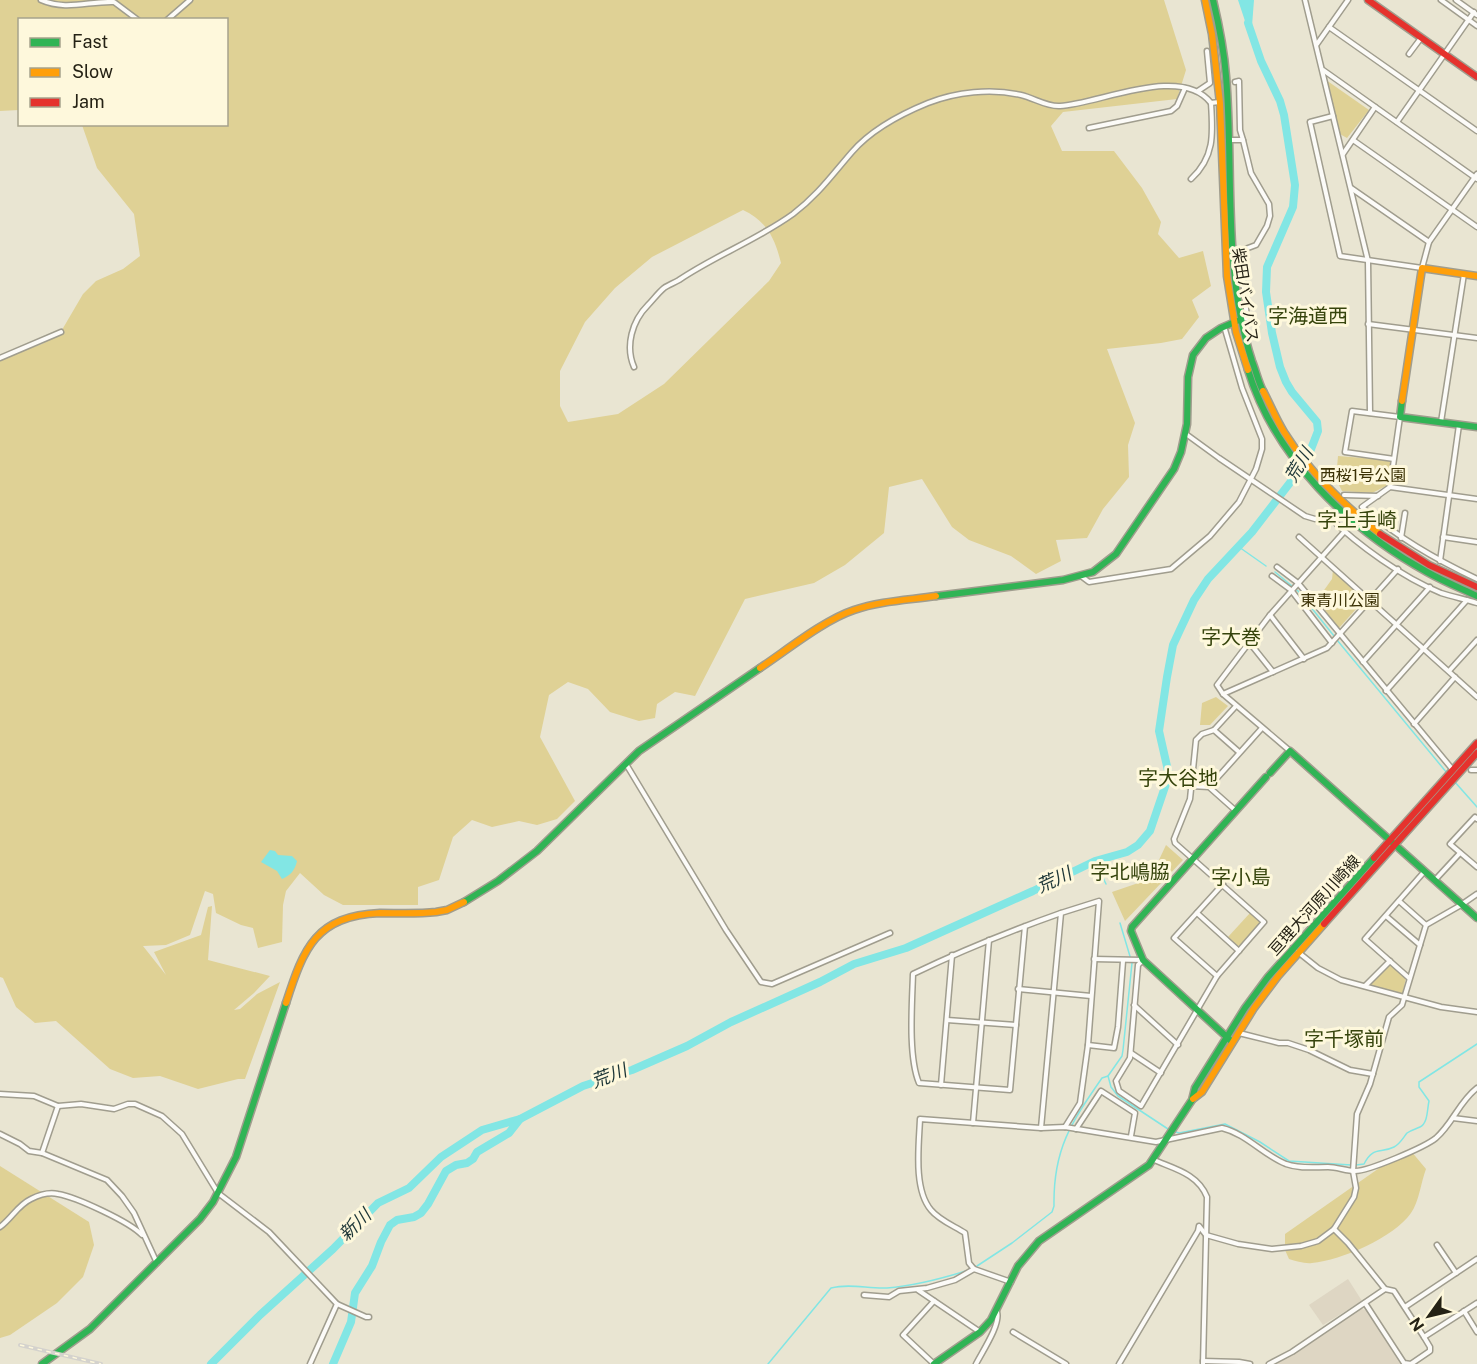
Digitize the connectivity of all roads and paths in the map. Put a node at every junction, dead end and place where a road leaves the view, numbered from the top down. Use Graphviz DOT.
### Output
graph roads {
  1 [pos="41,0"];
  2 [pos="190,0"];
  3 [pos="1205,0"];
  4 [pos="1213,0"];
  5 [pos="1305,0"];
  6 [pos="1348,0"];
  7 [pos="1368,0"];
  8 [pos="1441,0"];
  9 [pos="1456,0"];
  10 [pos="1475,14"];
  11 [pos="135,18"];
  12 [pos="169,18"];
  13 [pos="1468,20"];
  14 [pos="1477,26"];
  15 [pos="1329,27"];
  16 [pos="1421,37"];
  17 [pos="1316,45"];
  18 [pos="1207,51"];
  19 [pos="1444,53"];
  20 [pos="1409,54"];
  21 [pos="1322,69"];
  22 [pos="1477,76"];
  23 [pos="1235,81"];
  24 [pos="1185,88"];
  25 [pos="1419,90"];
  26 [pos="1198,91"];
  27 [pos="1221,102"];
  28 [pos="1211,103"];
  29 [pos="1375,107"];
  30 [pos="1333,116"];
  31 [pos="1397,122"];
  32 [pos="1089,128"];
  33 [pos="1477,131"];
  34 [pos="1230,140"];
  35 [pos="1243,140"];
  36 [pos="1353,140"];
  37 [pos="1342,155"];
  38 [pos="1476,176"];
  39 [pos="1191,179"];
  40 [pos="1351,187"];
  41 [pos="1452,209"];
  42 [pos="1477,227"];
  43 [pos="1429,242"];
  44 [pos="1368,261"];
  45 [pos="1422,268"];
  46 [pos="1464,274"];
  47 [pos="1477,276"];
  48 [pos="1241,319"];
  49 [pos="1233,322"];
  50 [pos="1368,324"];
  51 [pos="1224,326"];
  52 [pos="1413,329"];
  53 [pos="61,332"];
  54 [pos="1455,335"];
  55 [pos="1477,338"];
  56 [pos="0,358"];
  57 [pos="634,367"];
  58 [pos="1370,413"];
  59 [pos="1400,417"];
  60 [pos="1441,422"];
  61 [pos="1459,425"];
  62 [pos="1477,427"];
  63 [pos="1186,434"];
  64 [pos="1394,459"];
  65 [pos="1250,479"];
  66 [pos="1321,487"];
  67 [pos="1390,487"];
  68 [pos="1344,495"];
  69 [pos="1449,495"];
  70 [pos="1378,496"];
  71 [pos="1477,499"];
  72 [pos="1405,513"];
  73 [pos="1344,532"];
  74 [pos="1299,537"];
  75 [pos="1443,537"];
  76 [pos="1401,538"];
  77 [pos="1477,542"];
  78 [pos="1321,557"];
  79 [pos="1440,561"];
  80 [pos="1277,567"];
  81 [pos="1398,569"];
  82 [pos="1082,576"];
  83 [pos="1272,576"];
  84 [pos="1477,579"];
  85 [pos="1298,583"];
  86 [pos="1430,587"];
  87 [pos="1477,587"];
  88 [pos="1292,590"];
  89 [pos="1477,596"];
  90 [pos="1370,600"];
  91 [pos="1467,600"];
  92 [pos="1477,603"];
  93 [pos="1270,615"];
  94 [pos="1397,625"];
  95 [pos="1339,635"];
  96 [pos="1477,640"];
  97 [pos="1249,642"];
  98 [pos="1333,642"];
  99 [pos="1424,649"];
  100 [pos="1304,659"];
  101 [pos="1363,663"];
  102 [pos="1449,671"];
  103 [pos="1273,672"];
  104 [pos="1455,677"];
  105 [pos="1386,691"];
  106 [pos="1223,694"];
  107 [pos="1476,694"];
  108 [pos="1236,706"];
  109 [pos="1414,723"];
  110 [pos="1262,728"];
  111 [pos="1214,730"];
  112 [pos="1477,743"];
  113 [pos="1290,751"];
  114 [pos="1239,752"];
  115 [pos="1477,753"];
  116 [pos="625,763"];
  117 [pos="1477,770"];
  118 [pos="1471,771"];
  119 [pos="1451,776"];
  120 [pos="1191,786"];
  121 [pos="1209,788"];
  122 [pos="1236,811"];
  123 [pos="1477,819"];
  124 [pos="1392,843"];
  125 [pos="1460,853"];
  126 [pos="1193,858"];
  127 [pos="1477,867"];
  128 [pos="1424,872"];
  129 [pos="1434,881"];
  130 [pos="1222,884"];
  131 [pos="1477,894"];
  132 [pos="1399,901"];
  133 [pos="1461,905"];
  134 [pos="1061,913"];
  135 [pos="1197,913"];
  136 [pos="1386,916"];
  137 [pos="1477,918"];
  138 [pos="1426,925"];
  139 [pos="1025,926"];
  140 [pos="890,933"];
  141 [pos="989,940"];
  142 [pos="1420,945"];
  143 [pos="1296,950"];
  144 [pos="1239,951"];
  145 [pos="952,955"];
  146 [pos="1094,959"];
  147 [pos="1123,961"];
  148 [pos="1139,961"];
  149 [pos="1390,961"];
  150 [pos="1217,976"];
  151 [pos="1409,978"];
  152 [pos="1365,986"];
  153 [pos="1018,989"];
  154 [pos="1053,992"];
  155 [pos="1091,996"];
  156 [pos="1404,998"];
  157 [pos="1134,1005"];
  158 [pos="1198,1011"];
  159 [pos="1477,1012"];
  160 [pos="947,1020"];
  161 [pos="982,1023"];
  162 [pos="1016,1025"];
  163 [pos="1239,1033"];
  164 [pos="1227,1038"];
  165 [pos="1233,1043"];
  166 [pos="1088,1045"];
  167 [pos="1178,1045"];
  168 [pos="1131,1053"];
  169 [pos="1161,1073"];
  170 [pos="1373,1074"];
  171 [pos="941,1085"];
  172 [pos="976,1088"];
  173 [pos="1477,1088"];
  174 [pos="0,1094"];
  175 [pos="1192,1100"];
  176 [pos="58,1106"];
  177 [pos="1453,1118"];
  178 [pos="1477,1121"];
  179 [pos="973,1123"];
  180 [pos="1066,1127"];
  181 [pos="1041,1128"];
  182 [pos="1075,1129"];
  183 [pos="0,1134"];
  184 [pos="1171,1134"];
  185 [pos="1131,1136"];
  186 [pos="42,1153"];
  187 [pos="1154,1160"];
  188 [pos="1353,1169"];
  189 [pos="218,1193"];
  190 [pos="0,1227"];
  191 [pos="1334,1229"];
  192 [pos="1206,1235"];
  193 [pos="144,1237"];
  194 [pos="1437,1245"];
  195 [pos="1477,1259"];
  196 [pos="157,1263"];
  197 [pos="974,1269"];
  198 [pos="1456,1273"];
  199 [pos="1011,1282"];
  200 [pos="917,1289"];
  201 [pos="1385,1289"];
  202 [pos="864,1295"];
  203 [pos="934,1301"];
  204 [pos="1365,1303"];
  205 [pos="1477,1303"];
  206 [pos="338,1305"];
  207 [pos="1404,1307"];
  208 [pos="1464,1311"];
  209 [pos="997,1312"];
  210 [pos="368,1317"];
  211 [pos="980,1332"];
  212 [pos="1013,1332"];
  213 [pos="1477,1332"];
  214 [pos="1424,1337"];
  215 [pos="1203,1362"];
  216 [pos="42,1364"];
  217 [pos="310,1364"];
  218 [pos="934,1364"];
  219 [pos="976,1364"];
  220 [pos="1066,1364"];
  221 [pos="1119,1364"];
  222 [pos="1250,1364"];
  223 [pos="1269,1364"];
  1 -- 11 [label="street"];
  2 -- 12 [label="street"];
  3 -- 27 [label="main road, 柴田バイパス"];
  4 -- 34 [label="main road, 柴田バイパス"];
  5 -- 17 [label="street"];
  6 -- 15 [label="street"];
  7 -- 16 [label="main road"];
  8 -- 13 [label="street"];
  9 -- 10 [label="street"];
  10 -- 13 [label="street"];
  13 -- 14 [label="street"];
  13 -- 19 [label="street"];
  15 -- 17 [label="street"];
  15 -- 25 [label="street"];
  16 -- 19 [label="main road"];
  16 -- 20 [label="street"];
  17 -- 21 [label="street"];
  18 -- 26 [label="street"];
  19 -- 22 [label="main road"];
  19 -- 25 [label="street"];
  21 -- 29 [label="street"];
  21 -- 30 [label="street"];
  23 -- 35 [label="street"];
  24 -- 26 [label="street"];
  24 -- 32 [label="street"];
  24 -- 57 [label="street"];
  25 -- 31 [label="street"];
  25 -- 33 [label="street"];
  26 -- 28 [label="street"];
  27 -- 28 [label="street"];
  27 -- 49 [label="main road, 柴田バイパス"];
  28 -- 39 [label="street"];
  29 -- 31 [label="street"];
  29 -- 36 [label="street"];
  30 -- 37 [label="street"];
  30 -- 44 [label="street"];
  31 -- 38 [label="street"];
  34 -- 35 [label="street"];
  34 -- 48 [label="main road, 柴田バイパス"];
  35 -- 48 [label="street"];
  36 -- 37 [label="street"];
  36 -- 41 [label="street"];
  37 -- 40 [label="street"];
  38 -- 41 [label="street"];
  40 -- 43 [label="street"];
  40 -- 44 [label="street"];
  41 -- 42 [label="street"];
  41 -- 43 [label="street"];
  43 -- 45 [label="street"];
  44 -- 45 [label="street"];
  44 -- 50 [label="street"];
  45 -- 46 [label="main road"];
  45 -- 52 [label="main road"];
  46 -- 47 [label="main road"];
  46 -- 54 [label="street"];
  48 -- 49 [label="main road"];
  48 -- 66 [label="main road, 柴田バイパス"];
  49 -- 51 [label="main road"];
  49 -- 66 [label="main road, 柴田バイパス"];
  50 -- 52 [label="street"];
  50 -- 58 [label="street"];
  51 -- 63 [label="main road"];
  51 -- 65 [label="street"];
  52 -- 54 [label="street"];
  52 -- 59 [label="main road"];
  53 -- 56 [label="street"];
  54 -- 55 [label="street"];
  54 -- 60 [label="street"];
  58 -- 59 [label="street"];
  58 -- 64 [label="street"];
  59 -- 60 [label="main road"];
  59 -- 64 [label="street"];
  60 -- 61 [label="main road"];
  61 -- 62 [label="main road"];
  61 -- 69 [label="street"];
  63 -- 65 [label="street"];
  63 -- 82 [label="main road"];
  64 -- 67 [label="street"];
  65 -- 73 [label="street"];
  65 -- 82 [label="street"];
  66 -- 87 [label="main road, 柴田バイパス"];
  66 -- 89 [label="main road, 柴田バイパス"];
  67 -- 69 [label="street"];
  67 -- 70 [label="street"];
  68 -- 70 [label="street"];
  69 -- 71 [label="street"];
  69 -- 75 [label="street"];
  70 -- 76 [label="street"];
  72 -- 76 [label="street"];
  73 -- 78 [label="street"];
  73 -- 81 [label="street"];
  74 -- 78 [label="street"];
  75 -- 77 [label="street"];
  75 -- 79 [label="street"];
  76 -- 79 [label="street"];
  78 -- 85 [label="street"];
  78 -- 90 [label="street"];
  79 -- 84 [label="street"];
  80 -- 85 [label="street"];
  81 -- 86 [label="street"];
  81 -- 90 [label="street"];
  82 -- 116 [label="main road"];
  83 -- 88 [label="street"];
  85 -- 88 [label="street"];
  85 -- 95 [label="street"];
  86 -- 91 [label="street"];
  86 -- 94 [label="street"];
  88 -- 93 [label="street"];
  88 -- 98 [label="street"];
  90 -- 94 [label="street"];
  90 -- 95 [label="street"];
  91 -- 92 [label="street"];
  91 -- 99 [label="street"];
  93 -- 97 [label="street"];
  93 -- 100 [label="street"];
  94 -- 99 [label="street"];
  94 -- 101 [label="street"];
  95 -- 98 [label="street"];
  95 -- 101 [label="street"];
  96 -- 102 [label="street"];
  97 -- 103 [label="street"];
  97 -- 106 [label="street"];
  98 -- 100 [label="street"];
  99 -- 102 [label="street"];
  99 -- 105 [label="street"];
  100 -- 103 [label="street"];
  101 -- 105 [label="street"];
  102 -- 104 [label="street"];
  103 -- 106 [label="street"];
  104 -- 107 [label="street"];
  104 -- 109 [label="street"];
  105 -- 109 [label="street"];
  106 -- 108 [label="street"];
  108 -- 110 [label="street"];
  108 -- 111 [label="street"];
  109 -- 119 [label="street"];
  110 -- 113 [label="street"];
  110 -- 114 [label="street"];
  111 -- 114 [label="street"];
  111 -- 120 [label="street"];
  112 -- 119 [label="main road, 亘理大河原川崎線"];
  113 -- 122 [label="main road"];
  113 -- 124 [label="main road"];
  114 -- 121 [label="street"];
  115 -- 119 [label="main road, 亘理大河原川崎線"];
  116 -- 140 [label="street"];
  116 -- 189 [label="main road"];
  117 -- 118 [label="street"];
  119 -- 124 [label="main road, 亘理大河原川崎線"];
  120 -- 121 [label="street"];
  120 -- 126 [label="street"];
  121 -- 122 [label="street"];
  122 -- 126 [label="main road"];
  123 -- 125 [label="street"];
  124 -- 128 [label="main road"];
  124 -- 143 [label="main road, 亘理大河原川崎線"];
  125 -- 127 [label="street"];
  125 -- 129 [label="street"];
  126 -- 130 [label="street"];
  126 -- 148 [label="main road"];
  128 -- 129 [label="main road"];
  128 -- 132 [label="street"];
  129 -- 133 [label="main road"];
  130 -- 135 [label="street"];
  130 -- 144 [label="street"];
  131 -- 133 [label="street"];
  132 -- 136 [label="street"];
  132 -- 138 [label="street"];
  133 -- 137 [label="main road"];
  133 -- 138 [label="street"];
  134 -- 139 [label="street"];
  134 -- 146 [label="street"];
  134 -- 154 [label="street"];
  135 -- 144 [label="street"];
  135 -- 150 [label="street"];
  136 -- 142 [label="street"];
  136 -- 149 [label="street"];
  138 -- 142 [label="street"];
  139 -- 141 [label="street"];
  139 -- 153 [label="street"];
  141 -- 145 [label="street"];
  141 -- 161 [label="street"];
  142 -- 151 [label="street"];
  143 -- 152 [label="street"];
  143 -- 163 [label="main road, 亘理大河原川崎線"];
  143 -- 164 [label="main road, 亘理大河原川崎線"];
  144 -- 150 [label="street"];
  145 -- 160 [label="street"];
  145 -- 171 [label="street"];
  146 -- 147 [label="street"];
  146 -- 155 [label="street"];
  147 -- 148 [label="street"];
  147 -- 166 [label="street"];
  148 -- 157 [label="street"];
  148 -- 158 [label="main road"];
  149 -- 151 [label="street"];
  149 -- 152 [label="street"];
  150 -- 158 [label="street"];
  151 -- 156 [label="street"];
  152 -- 156 [label="street"];
  153 -- 154 [label="street"];
  153 -- 162 [label="street"];
  154 -- 155 [label="street"];
  154 -- 181 [label="street"];
  155 -- 166 [label="street"];
  156 -- 159 [label="street"];
  156 -- 170 [label="street"];
  157 -- 167 [label="street"];
  157 -- 168 [label="street"];
  158 -- 164 [label="main road"];
  158 -- 167 [label="street"];
  160 -- 161 [label="street"];
  160 -- 171 [label="street"];
  161 -- 162 [label="street"];
  161 -- 172 [label="street"];
  162 -- 172 [label="street"];
  163 -- 165 [label="main road, 亘理大河原川崎線"];
  163 -- 170 [label="street"];
  164 -- 165 [label="main road"];
  164 -- 175 [label="main road, 亘理大河原川崎線"];
  165 -- 175 [label="main road, 亘理大河原川崎線"];
  166 -- 180 [label="street"];
  167 -- 169 [label="street"];
  168 -- 169 [label="street"];
  168 -- 169 [label="street"];
  170 -- 188 [label="street"];
  171 -- 172 [label="street"];
  172 -- 179 [label="street"];
  173 -- 177 [label="street"];
  174 -- 176 [label="street"];
  175 -- 184 [label="main road, 亘理大河原川崎線"];
  176 -- 186 [label="street"];
  176 -- 189 [label="street"];
  177 -- 178 [label="street"];
  177 -- 188 [label="street"];
  179 -- 181 [label="street"];
  179 -- 197 [label="street"];
  180 -- 181 [label="street"];
  180 -- 182 [label="street"];
  182 -- 185 [label="street"];
  182 -- 185 [label="street"];
  183 -- 186 [label="street"];
  184 -- 185 [label="street"];
  184 -- 187 [label="main road, 亘理大河原川崎線"];
  184 -- 188 [label="street"];
  186 -- 193 [label="street"];
  187 -- 192 [label="street"];
  187 -- 199 [label="main road, 亘理大河原川崎線"];
  188 -- 191 [label="street"];
  189 -- 196 [label="main road"];
  189 -- 206 [label="street"];
  190 -- 193 [label="street"];
  191 -- 192 [label="street"];
  191 -- 201 [label="street"];
  192 -- 215 [label="street"];
  192 -- 221 [label="street"];
  193 -- 196 [label="street"];
  194 -- 198 [label="street"];
  195 -- 198 [label="street"];
  196 -- 216 [label="main road"];
  197 -- 199 [label="street"];
  197 -- 200 [label="street"];
  198 -- 207 [label="street"];
  199 -- 209 [label="main road, 亘理大河原川崎線"];
  200 -- 202 [label="street"];
  200 -- 203 [label="street"];
  201 -- 204 [label="street"];
  201 -- 207 [label="street"];
  203 -- 211 [label="street"];
  203 -- 218 [label="street"];
  204 -- 214 [label="street"];
  204 -- 223 [label="street"];
  205 -- 208 [label="street"];
  206 -- 210 [label="street"];
  206 -- 217 [label="street"];
  207 -- 214 [label="street"];
  208 -- 213 [label="street"];
  208 -- 214 [label="street"];
  209 -- 211 [label="main road, 亘理大河原川崎線"];
  209 -- 219 [label="street"];
  211 -- 218 [label="main road, 亘理大河原川崎線"];
  212 -- 220 [label="street"];
  215 -- 222 [label="street"];
}
